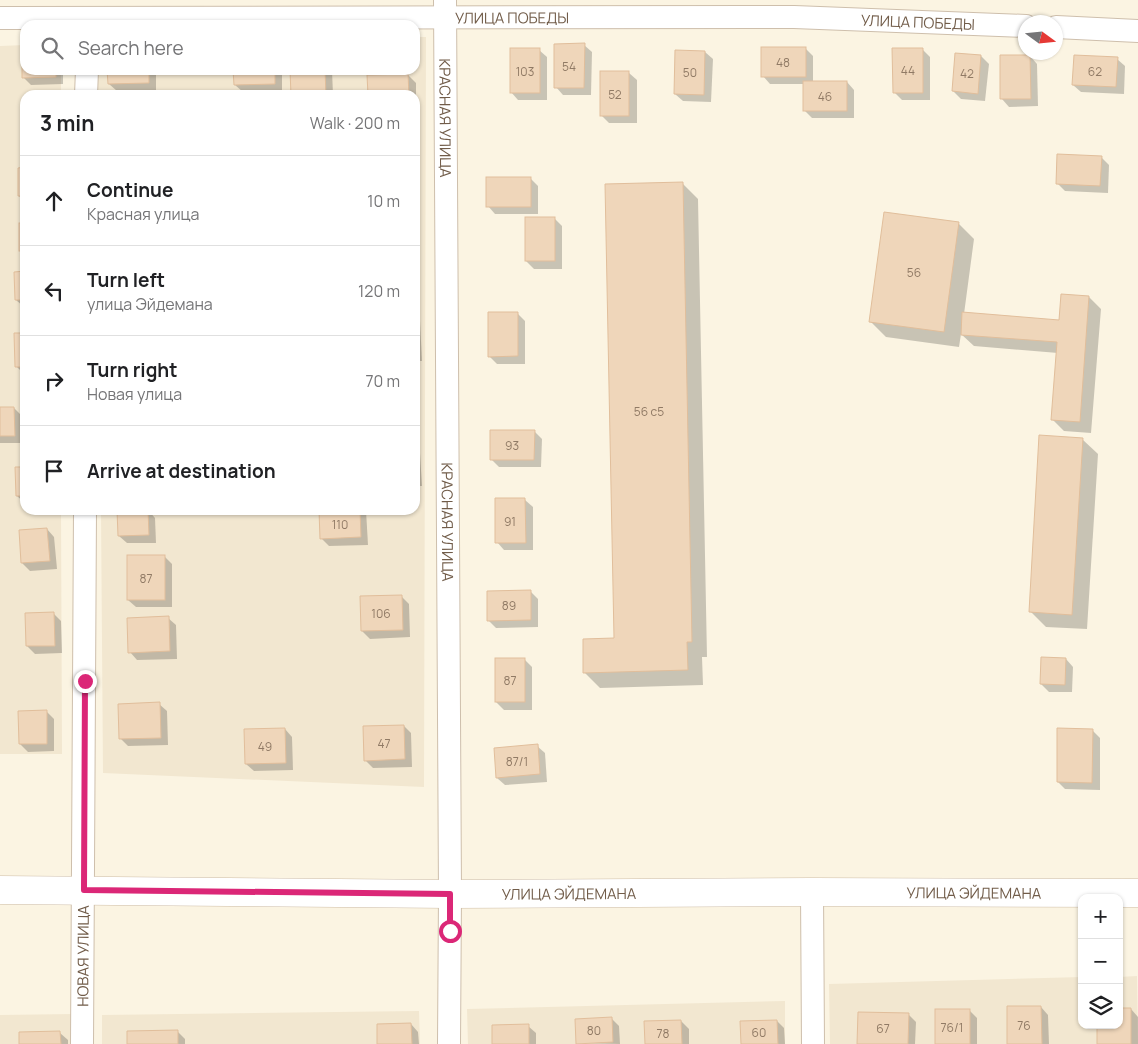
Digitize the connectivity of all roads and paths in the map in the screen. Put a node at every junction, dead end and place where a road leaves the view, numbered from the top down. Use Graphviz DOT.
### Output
graph roads {
  1 [pos="793,8"];
  2 [pos="445,9"];
  3 [pos="87,14"];
  4 [pos="0,18"];
  5 [pos="1018,25"];
  6 [pos="1063,28"];
  7 [pos="1138,31"];
  8 [pos="86,75"];
  9 [pos="86,90"];
  10 [pos="85,515"];
  11 [pos="0,890"];
  12 [pos="84,890"];
  13 [pos="812,892"];
  14 [pos="1138,893"];
  15 [pos="450,894"];
  16 [pos="82,1044"];
  17 [pos="449,1044"];
  18 [pos="814,1044"];
  1 -- 2 [label="street, УЛИЦА ПОБЕДЫ"];
  1 -- 5 [label="street, УЛИЦА ПОБЕДЫ"];
  2 -- 3 [label="street, УЛИЦА ПОБЕДЫ"];
  2 -- 15 [label="street, КРАСНАЯ УЛИЦА"];
  3 -- 4 [label="street, УЛИЦА ПОБЕДЫ"];
  6 -- 7 [label="street"];
  8 -- 9 [label="street"];
  10 -- 12 [label="street, НОВАЯ УЛИЦА"];
  11 -- 12 [label="main road, УЛИЦА ЭЙДЕМАНА"];
  12 -- 15 [label="main road, УЛИЦА ЭЙДЕМАНА"];
  12 -- 16 [label="street, НОВАЯ УЛИЦА"];
  13 -- 14 [label="main road, УЛИЦА ЭЙДЕМАНА"];
  13 -- 15 [label="main road, УЛИЦА ЭЙДЕМАНА"];
  13 -- 18 [label="street"];
  15 -- 17 [label="street, КРАСНАЯ УЛИЦА"];
}
